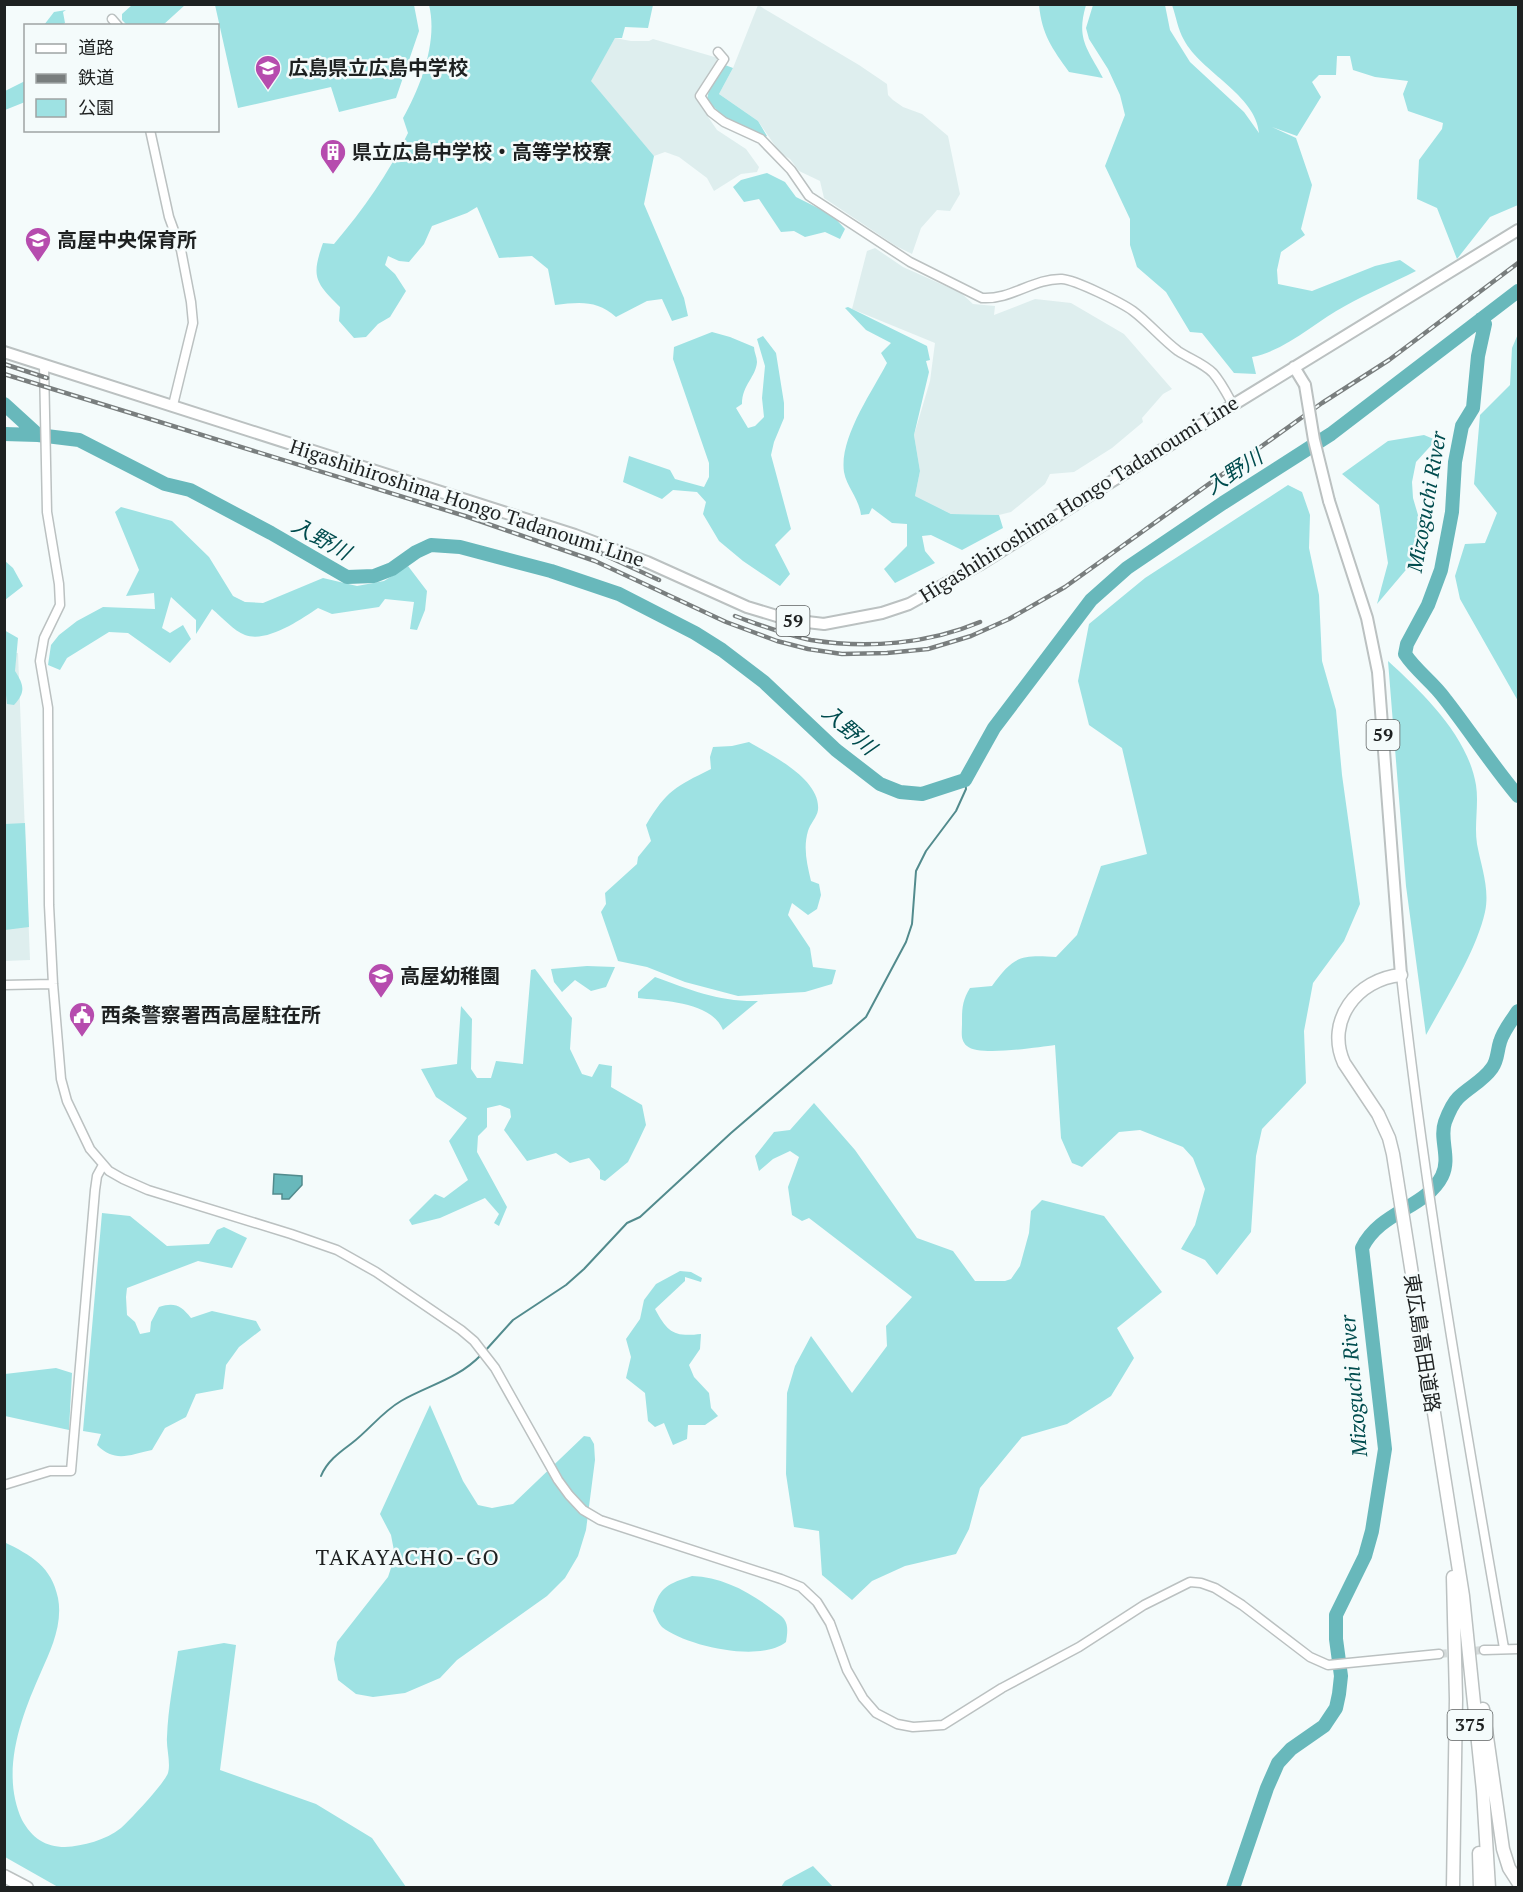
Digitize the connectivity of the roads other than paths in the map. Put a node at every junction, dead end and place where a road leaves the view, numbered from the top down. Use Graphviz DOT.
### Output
graph roads {
  1 [pos="718,52"];
  2 [pos="150,132"];
  3 [pos="1518,230"];
  4 [pos="4,352"];
  5 [pos="44,365"];
  6 [pos="1294,367"];
  7 [pos="173,405"];
  8 [pos="1233,405"];
  9 [pos="1401,975"];
  10 [pos="53,984"];
  11 [pos="4,985"];
  12 [pos="104,1165"];
  13 [pos="4,1485"];
  14 [pos="1447,1498"];
  15 [pos="1453,1563"];
  16 [pos="1463,1596"];
  17 [pos="1504,1648"];
  18 [pos="1518,1649"];
  19 [pos="1484,1650"];
  20 [pos="1439,1654"];
  21 [pos="4,1876"];
  22 [pos="1518,1882"];
  23 [pos="27,1887"];
  24 [pos="1453,1887"];
  25 [pos="1480,1887"];
  26 [pos="1489,1887"];
  1 -- 8 [label="street"];
  2 -- 7 [label="street"];
  3 -- 6 [label="main road, Higashihiroshima Hongo Tadanoumi Line / 59"];
  4 -- 5 [label="main road, Higashihiroshima Hongo Tadanoumi Line / 59"];
  5 -- 7 [label="main road, Higashihiroshima Hongo Tadanoumi Line / 59"];
  5 -- 10 [label="street"];
  6 -- 8 [label="main road, Higashihiroshima Hongo Tadanoumi Line / 59"];
  6 -- 9 [label="main road, 59, bridge"];
  7 -- 8 [label="main road, Higashihiroshima Hongo Tadanoumi Line / 59"];
  9 -- 14 [label="highway, 東広島高田道路 / 375"];
  9 -- 17 [label="street"];
  10 -- 11 [label="street"];
  10 -- 12 [label="street"];
  12 -- 13 [label="street"];
  12 -- 20 [label="street"];
  14 -- 15 [label="highway, 375"];
  14 -- 16 [label="highway, 375"];
  15 -- 24 [label="highway"];
  15 -- 25 [label="highway, 375"];
  16 -- 22 [label="highway"];
  16 -- 26 [label="highway, 375"];
  17 -- 18 [label="street"];
  17 -- 19 [label="street"];
  21 -- 23 [label="highway"];
}
